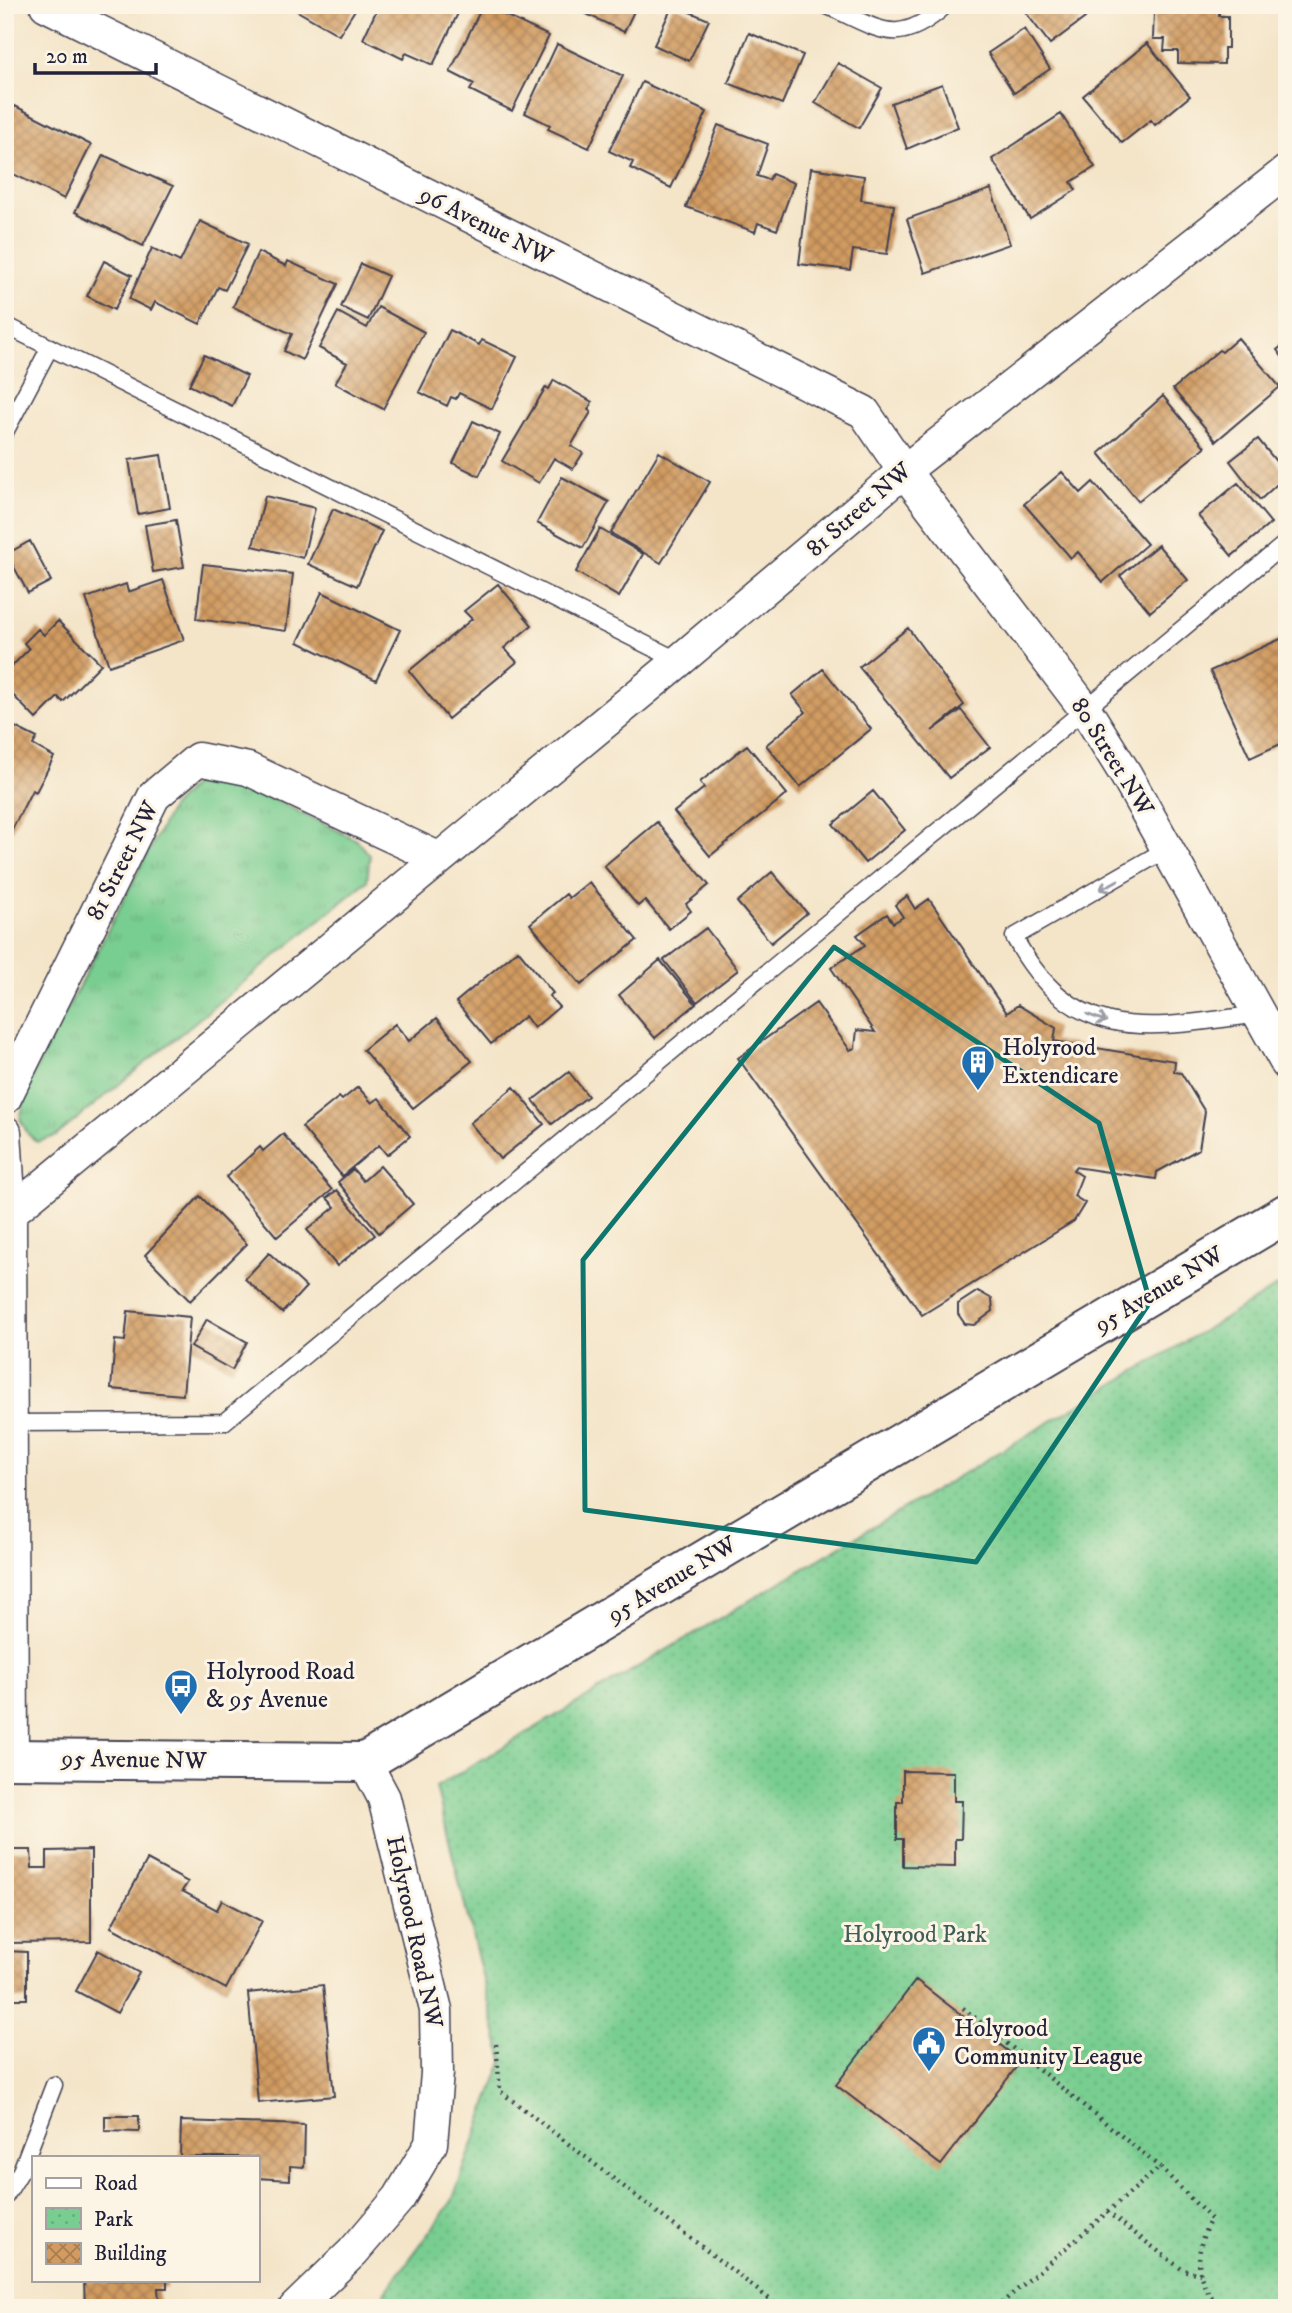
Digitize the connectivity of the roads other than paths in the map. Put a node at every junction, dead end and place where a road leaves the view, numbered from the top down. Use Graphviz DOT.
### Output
graph roads {
  1 [pos="46,5"];
  2 [pos="78,5"];
  3 [pos="825,5"];
  4 [pos="946,5"];
  5 [pos="103,33"];
  6 [pos="1287,171"];
  7 [pos="5,325"];
  8 [pos="50,347"];
  9 [pos="5,432"];
  10 [pos="904,471"];
  11 [pos="1287,542"];
  12 [pos="680,661"];
  13 [pos="1085,709"];
  14 [pos="1167,849"];
  15 [pos="438,858"];
  16 [pos="1259,1014"];
  17 [pos="1287,1064"];
  18 [pos="5,1098"];
  19 [pos="5,1132"];
  20 [pos="10,1213"];
  21 [pos="1287,1213"];
  22 [pos="8,1423"];
  23 [pos="9,1759"];
  24 [pos="365,1762"];
  25 [pos="54,2085"];
  26 [pos="5,2197"];
  27 [pos="295,2308"];
  1 -- 5 [label="street, 96 Avenue NW"];
  2 -- 5 [label="street"];
  3 -- 4 [label="lane"];
  5 -- 10 [label="street, 96 Avenue NW"];
  6 -- 10 [label="street, 81 Street NW"];
  7 -- 8 [label="lane"];
  8 -- 9 [label="lane"];
  8 -- 12 [label="lane"];
  10 -- 12 [label="street, 81 Street NW"];
  10 -- 13 [label="street, 80 Street NW"];
  11 -- 13 [label="lane"];
  12 -- 15 [label="street, 81 Street NW"];
  13 -- 14 [label="street, 80 Street NW"];
  13 -- 22 [label="lane"];
  14 -- 16 [label="street, 80 Street NW"];
  14 -- 16 [label="lane, one-way"];
  15 -- 18 [label="street, 81 Street NW"];
  15 -- 20 [label="street, 81 Street NW"];
  16 -- 17 [label="street, 80 Street NW"];
  19 -- 20 [label="street"];
  20 -- 22 [label="street"];
  21 -- 24 [label="street, 95 Avenue NW"];
  22 -- 23 [label="street"];
  23 -- 24 [label="street, 95 Avenue NW"];
  24 -- 27 [label="street, Holyrood Road NW"];
  25 -- 26 [label="lane"];
}
